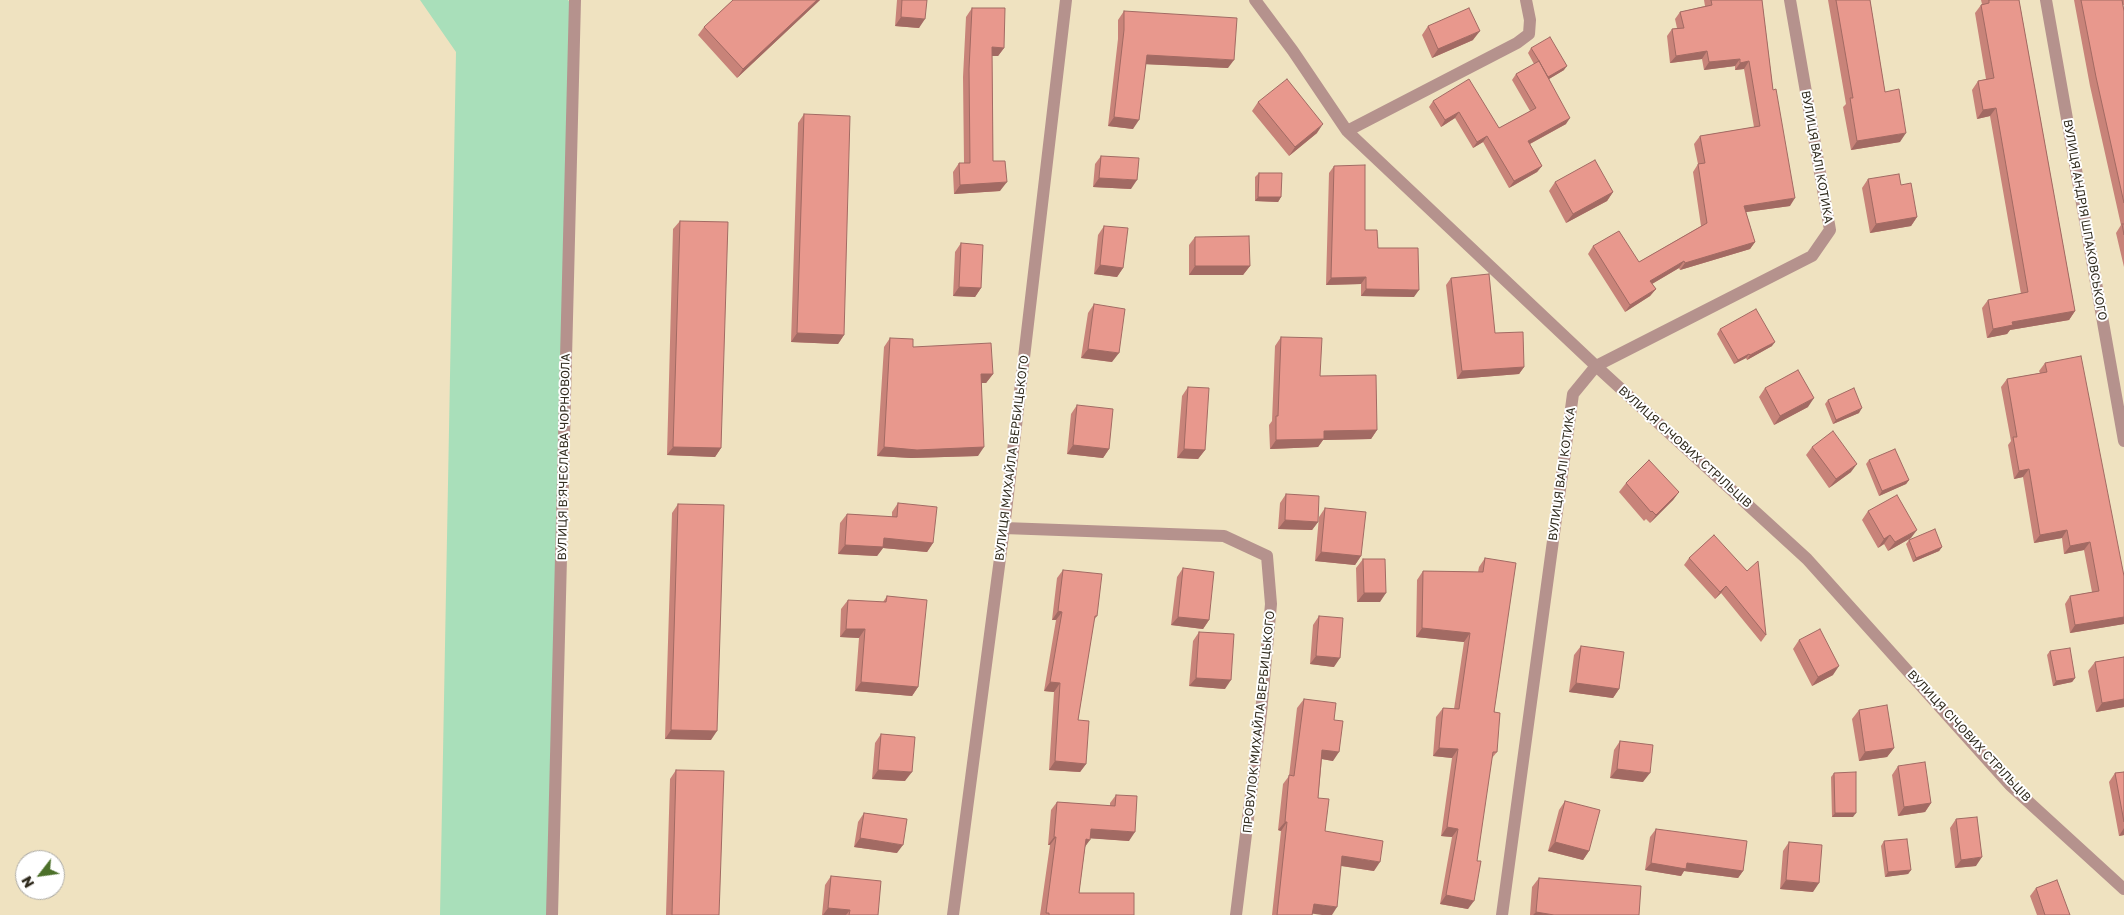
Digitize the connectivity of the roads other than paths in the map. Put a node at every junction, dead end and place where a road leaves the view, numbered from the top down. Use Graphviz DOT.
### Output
graph roads {
  1 [pos="576,0"];
  2 [pos="1066,0"];
  3 [pos="1255,0"];
  4 [pos="1526,0"];
  5 [pos="1790,0"];
  6 [pos="2046,0"];
  7 [pos="1347,131"];
  8 [pos="1596,366"];
  9 [pos="2124,441"];
  10 [pos="1004,528"];
  11 [pos="2124,889"];
  12 [pos="552,915"];
  13 [pos="954,915"];
  14 [pos="1236,915"];
  15 [pos="1502,915"];
  1 -- 12 [label="street, ВУЛИЦЯ В'ЯЧЕСЛАВА ЧОРНОВОЛА"];
  2 -- 10 [label="street, ВУЛИЦЯ МИХАЙЛА ВЕРБИЦЬКОГО"];
  3 -- 7 [label="street, ВУЛИЦЯ СІЧОВИХ СТРІЛЬЦІВ"];
  4 -- 7 [label="street"];
  5 -- 8 [label="street, ВУЛИЦЯ ВАЛІ КОТИКА"];
  6 -- 9 [label="street, ВУЛИЦЯ АНДРІЯ ШПАКОВСЬКОГО"];
  7 -- 8 [label="street, ВУЛИЦЯ СІЧОВИХ СТРІЛЬЦІВ"];
  8 -- 11 [label="street, ВУЛИЦЯ СІЧОВИХ СТРІЛЬЦІВ"];
  8 -- 15 [label="street, ВУЛИЦЯ ВАЛІ КОТИКА"];
  10 -- 13 [label="street, ВУЛИЦЯ МИХАЙЛА ВЕРБИЦЬКОГО"];
  10 -- 14 [label="street, ПРОВУЛОК МИХАЙЛА ВЕРБИЦЬКОГО"];
}
